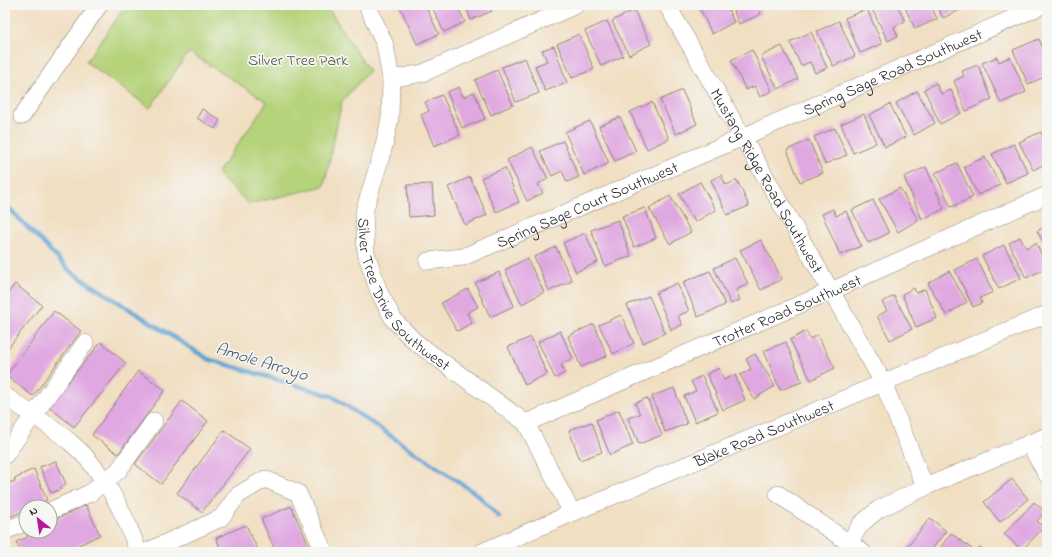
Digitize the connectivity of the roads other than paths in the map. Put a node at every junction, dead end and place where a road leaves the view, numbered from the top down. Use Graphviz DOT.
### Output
graph roads {
  1 [pos="99,5"];
  2 [pos="367,5"];
  3 [pos="576,5"];
  4 [pos="667,5"];
  5 [pos="1043,5"];
  6 [pos="390,79"];
  7 [pos="22,116"];
  8 [pos="743,137"];
  9 [pos="1047,195"];
  10 [pos="428,261"];
  11 [pos="831,291"];
  12 [pos="1047,314"];
  13 [pos="85,343"];
  14 [pos="883,382"];
  15 [pos="5,396"];
  16 [pos="34,416"];
  17 [pos="154,421"];
  18 [pos="526,423"];
  19 [pos="1047,436"];
  20 [pos="1029,443"];
  21 [pos="5,455"];
  22 [pos="1047,475"];
  23 [pos="105,482"];
  24 [pos="926,486"];
  25 [pos="778,494"];
  26 [pos="58,507"];
  27 [pos="572,513"];
  28 [pos="18,525"];
  29 [pos="5,531"];
  30 [pos="855,547"];
  31 [pos="138,552"];
  32 [pos="146,552"];
  33 [pos="324,552"];
  34 [pos="482,552"];
  1 -- 7 [label="street"];
  2 -- 6 [label="street, Silver Tree Drive Southwest"];
  3 -- 6 [label="street"];
  4 -- 8 [label="street, Mustang Ridge Road Southwest"];
  5 -- 8 [label="street, Spring Sage Road Southwest"];
  6 -- 18 [label="street, Silver Tree Drive Southwest"];
  8 -- 10 [label="street, Spring Sage Court Southwest"];
  8 -- 11 [label="street, Mustang Ridge Road Southwest"];
  9 -- 11 [label="street, Trotter Road Southwest"];
  11 -- 14 [label="street, Mustang Ridge Road Southwest"];
  11 -- 18 [label="street, Trotter Road Southwest"];
  12 -- 14 [label="street, Blake Road Southwest"];
  13 -- 16 [label="street"];
  14 -- 24 [label="street, Mustang Ridge Road Southwest"];
  14 -- 27 [label="street, Blake Road Southwest"];
  15 -- 16 [label="street"];
  16 -- 21 [label="street"];
  16 -- 23 [label="street"];
  17 -- 23 [label="street"];
  18 -- 27 [label="street, Silver Tree Drive Southwest"];
  19 -- 20 [label="street"];
  20 -- 22 [label="street"];
  20 -- 24 [label="street"];
  23 -- 26 [label="street"];
  23 -- 31 [label="street"];
  24 -- 30 [label="street"];
  25 -- 30 [label="street"];
  27 -- 34 [label="street, Blake Road Southwest"];
  28 -- 29 [label="street"];
  32 -- 33 [label="street"];
}
